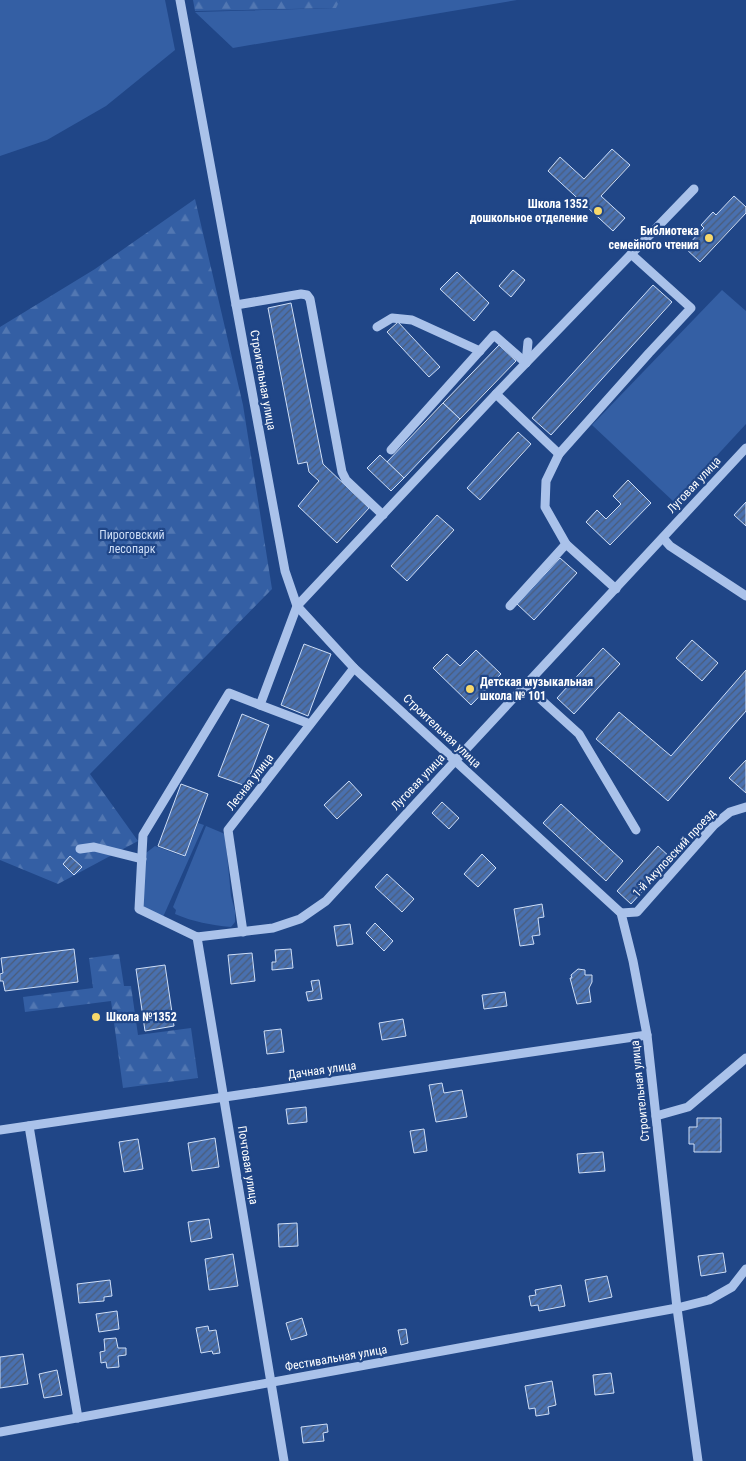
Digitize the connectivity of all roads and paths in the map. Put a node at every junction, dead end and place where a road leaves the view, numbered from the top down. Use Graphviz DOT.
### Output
graph roads {
  1 [pos="180,0"];
  2 [pos="694,189"];
  3 [pos="631,254"];
  4 [pos="236,305"];
  5 [pos="377,327"];
  6 [pos="528,342"];
  7 [pos="480,350"];
  8 [pos="526,363"];
  9 [pos="496,394"];
  10 [pos="746,448"];
  11 [pos="391,450"];
  12 [pos="559,454"];
  13 [pos="383,515"];
  14 [pos="663,538"];
  15 [pos="566,544"];
  16 [pos="616,589"];
  17 [pos="746,596"];
  18 [pos="297,606"];
  19 [pos="510,606"];
  20 [pos="354,668"];
  21 [pos="526,686"];
  22 [pos="260,705"];
  23 [pos="310,724"];
  24 [pos="455,761"];
  25 [pos="746,807"];
  26 [pos="636,830"];
  27 [pos="80,849"];
  28 [pos="142,859"];
  29 [pos="621,913"];
  30 [pos="243,932"];
  31 [pos="197,937"];
  32 [pos="647,1035"];
  33 [pos="746,1058"];
  34 [pos="224,1097"];
  35 [pos="656,1116"];
  36 [pos="29,1126"];
  37 [pos="0,1130"];
  38 [pos="746,1270"];
  39 [pos="677,1308"];
  40 [pos="270,1383"];
  41 [pos="78,1418"];
  42 [pos="0,1432"];
  43 [pos="284,1461"];
  44 [pos="698,1461"];
  1 -- 4 [label="street, Строительная улица"];
  2 -- 3 [label="street"];
  3 -- 8 [label="street"];
  3 -- 12 [label="street"];
  4 -- 13 [label="street"];
  4 -- 18 [label="street, Строительная улица"];
  5 -- 7 [label="street"];
  6 -- 8 [label="street"];
  7 -- 8 [label="street"];
  7 -- 11 [label="street"];
  8 -- 9 [label="street"];
  9 -- 12 [label="street"];
  9 -- 13 [label="street"];
  10 -- 14 [label="street, Луговая улица"];
  12 -- 15 [label="street"];
  13 -- 18 [label="street"];
  14 -- 16 [label="street, Луговая улица"];
  14 -- 17 [label="street"];
  15 -- 16 [label="street"];
  15 -- 19 [label="street"];
  16 -- 21 [label="street, Луговая улица"];
  18 -- 20 [label="street, Строительная улица"];
  18 -- 22 [label="street"];
  20 -- 23 [label="street, Лесная улица"];
  20 -- 24 [label="street, Строительная улица"];
  21 -- 24 [label="street, Луговая улица"];
  21 -- 26 [label="street"];
  22 -- 23 [label="street"];
  22 -- 28 [label="street"];
  23 -- 30 [label="street, Лесная улица"];
  24 -- 29 [label="street, Строительная улица"];
  24 -- 30 [label="street, Луговая улица"];
  25 -- 29 [label="street, 1-й Акуловский проезд"];
  27 -- 28 [label="street"];
  28 -- 31 [label="street"];
  29 -- 32 [label="street, Строительная улица"];
  30 -- 31 [label="street, Луговая улица"];
  31 -- 34 [label="street, Почтовая улица"];
  32 -- 34 [label="street, Дачная улица"];
  32 -- 35 [label="street, Строительная улица"];
  33 -- 35 [label="street"];
  34 -- 36 [label="street, Дачная улица"];
  34 -- 40 [label="street, Почтовая улица"];
  35 -- 39 [label="street, Строительная улица"];
  36 -- 37 [label="street, Дачная улица"];
  36 -- 41 [label="street"];
  38 -- 39 [label="street, Фестивальная улица"];
  39 -- 40 [label="street, Фестивальная улица"];
  39 -- 44 [label="street, Строительная улица"];
  40 -- 41 [label="street, Фестивальная улица"];
  40 -- 43 [label="street, Почтовая улица"];
  41 -- 42 [label="street, Фестивальная улица"];
}
